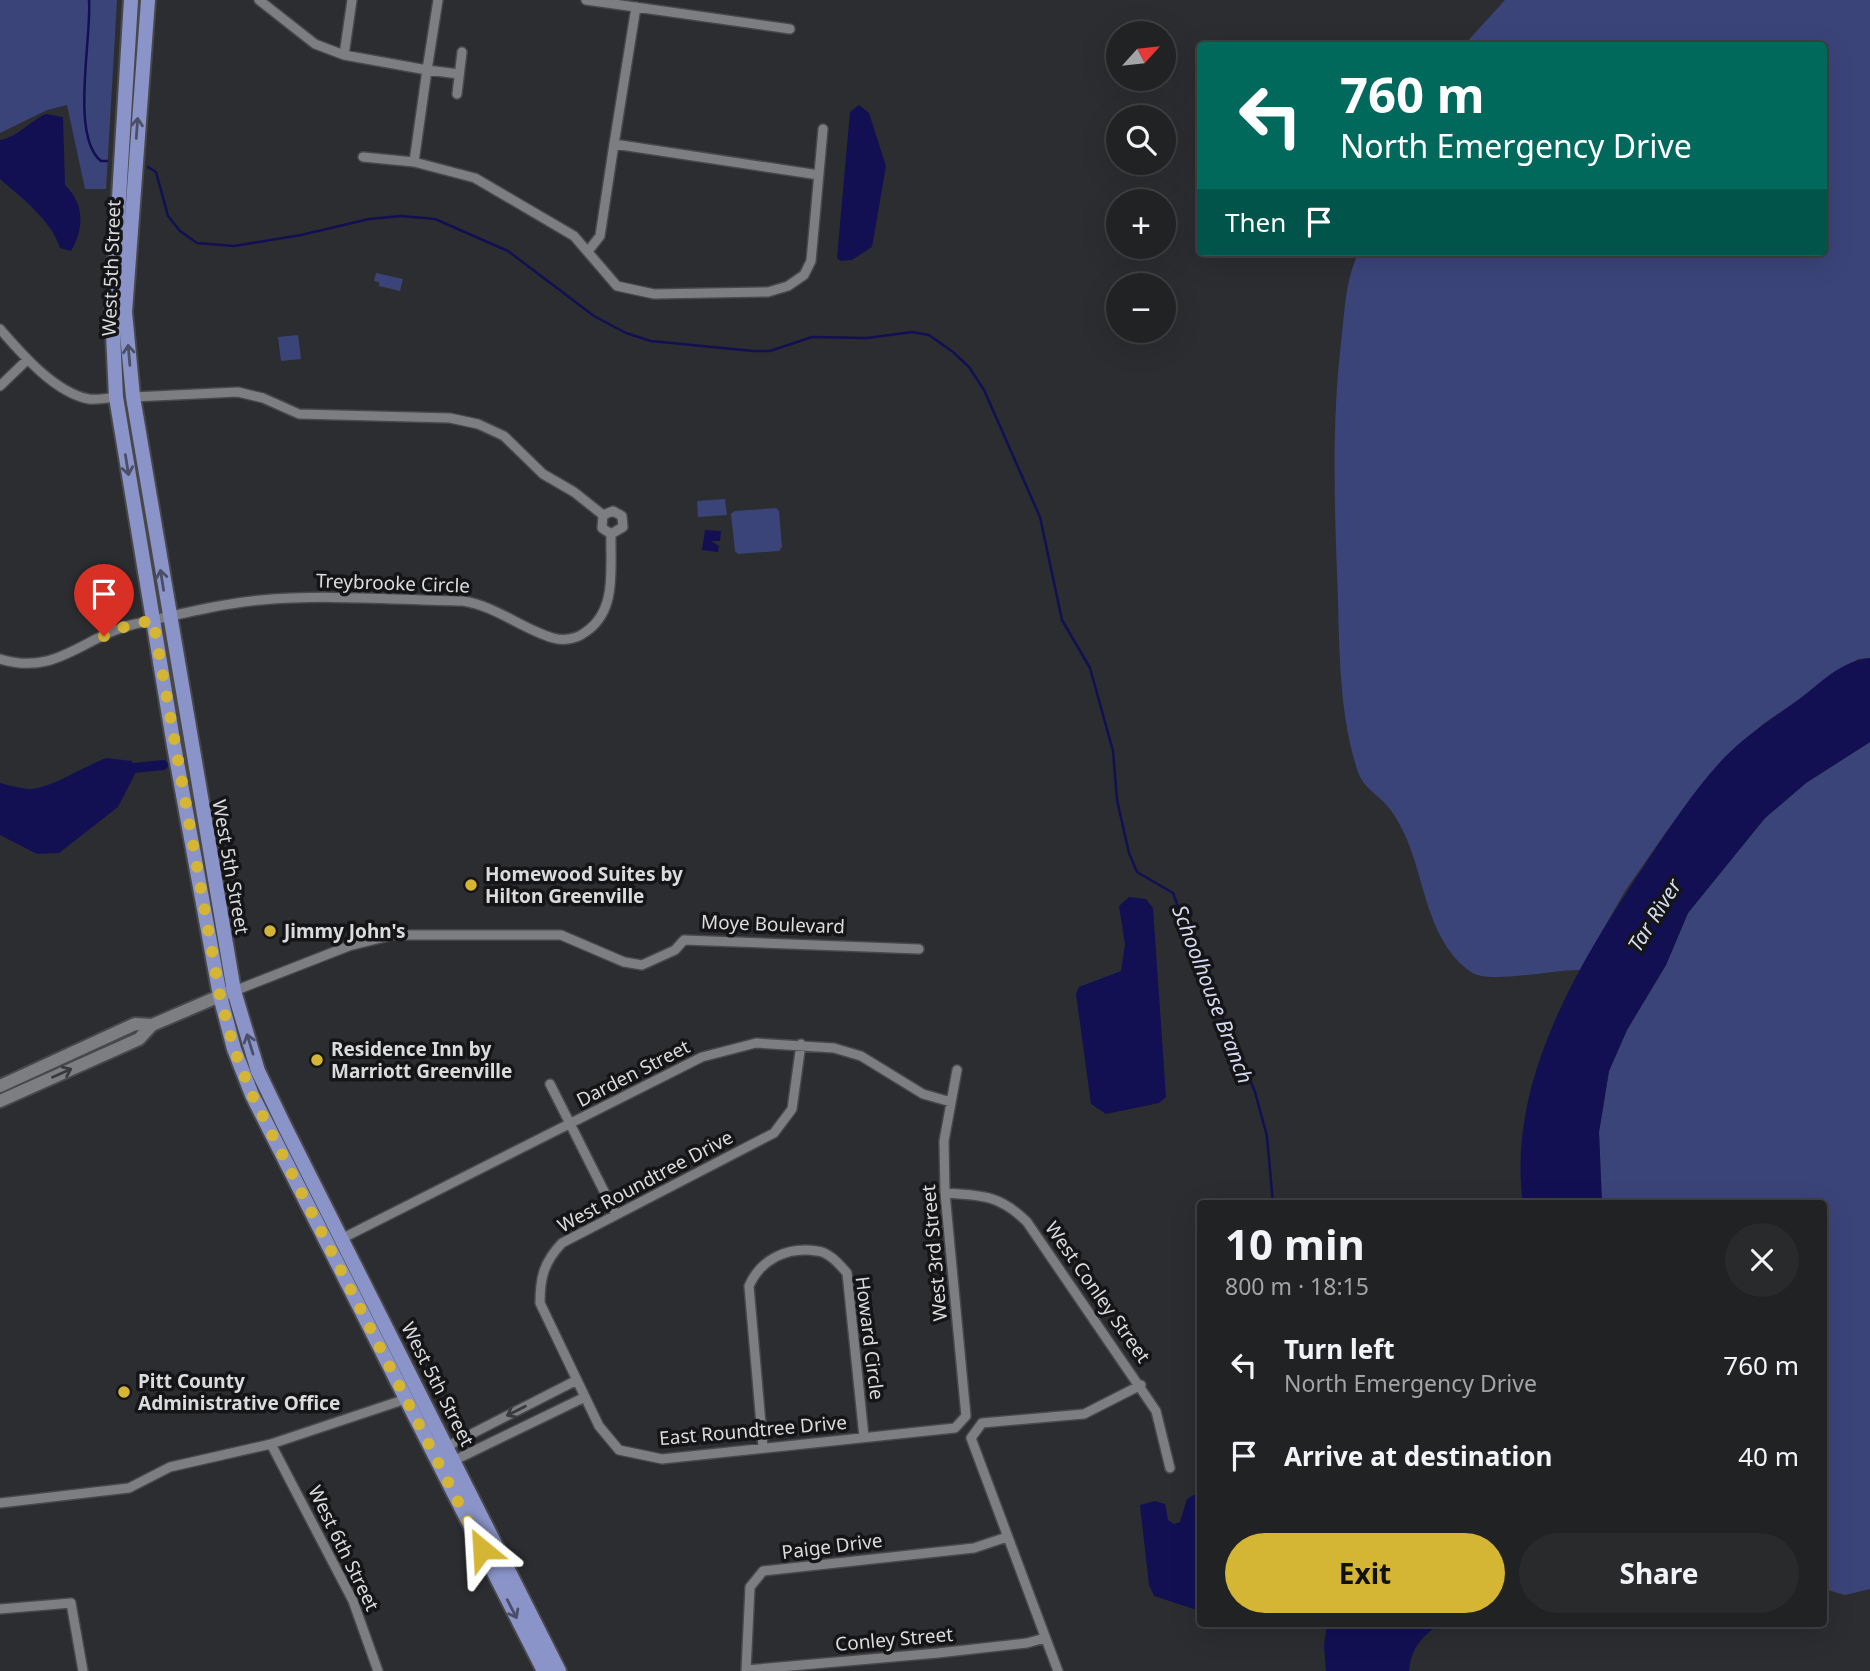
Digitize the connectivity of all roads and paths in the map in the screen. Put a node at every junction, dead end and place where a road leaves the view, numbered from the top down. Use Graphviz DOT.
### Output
graph roads {
  1 [pos="131,0"];
  2 [pos="148,0"];
  3 [pos="259,0"];
  4 [pos="352,0"];
  5 [pos="438,0"];
  6 [pos="586,0"];
  7 [pos="636,7"];
  8 [pos="790,29"];
  9 [pos="462,52"];
  10 [pos="344,55"];
  11 [pos="427,70"];
  12 [pos="459,74"];
  13 [pos="457,94"];
  14 [pos="823,129"];
  15 [pos="614,144"];
  16 [pos="363,157"];
  17 [pos="414,162"];
  18 [pos="819,175"];
  19 [pos="589,250"];
  20 [pos="0,329"];
  21 [pos="27,360"];
  22 [pos="0,386"];
  23 [pos="116,397"];
  24 [pos="133,397"];
  25 [pos="603,514"];
  26 [pos="611,534"];
  27 [pos="160,619"];
  28 [pos="0,659"];
  29 [pos="919,949"];
  30 [pos="227,993"];
  31 [pos="152,1025"];
  32 [pos="801,1044"];
  33 [pos="957,1070"];
  34 [pos="550,1084"];
  35 [pos="0,1086"];
  36 [pos="0,1101"];
  37 [pos="951,1102"];
  38 [pos="570,1125"];
  39 [pos="945,1193"];
  40 [pos="615,1215"];
  41 [pos="342,1238"];
  42 [pos="336,1259"];
  43 [pos="383,1354"];
  44 [pos="404,1362"];
  45 [pos="577,1380"];
  46 [pos="1141,1385"];
  47 [pos="585,1397"];
  48 [pos="406,1399"];
  49 [pos="955,1428"];
  50 [pos="864,1437"];
  51 [pos="271,1444"];
  52 [pos="448,1446"];
  53 [pos="763,1447"];
  54 [pos="455,1460"];
  55 [pos="1170,1468"];
  56 [pos="0,1503"];
  57 [pos="1007,1537"];
  58 [pos="0,1609"];
  59 [pos="1045,1638"];
  60 [pos="83,1671"];
  61 [pos="377,1671"];
  62 [pos="544,1671"];
  63 [pos="559,1671"];
  64 [pos="746,1671"];
  65 [pos="1058,1671"];
  1 -- 23 [label="main road, West 5th Street"];
  24 -- 2 [label="main road, West 5th Street, one-way"];
  3 -- 10 [label="street"];
  4 -- 10 [label="street"];
  5 -- 11 [label="street"];
  6 -- 7 [label="street"];
  7 -- 8 [label="street"];
  7 -- 15 [label="street"];
  9 -- 12 [label="street"];
  10 -- 11 [label="street"];
  11 -- 12 [label="street"];
  11 -- 17 [label="street"];
  12 -- 13 [label="street"];
  14 -- 18 [label="street"];
  15 -- 18 [label="street"];
  15 -- 19 [label="street"];
  16 -- 17 [label="street"];
  17 -- 19 [label="street"];
  18 -- 19 [label="street"];
  20 -- 21 [label="street"];
  21 -- 22 [label="street"];
  21 -- 23 [label="street"];
  23 -- 27 [label="main road, West 5th Street, one-way"];
  24 -- 25 [label="street, Treybrooke Circle"];
  27 -- 24 [label="main road, West 5th Street, one-way"];
  25 -- 26 [label="street, Treybrooke Circle"];
  25 -- 26 [label="street, Treybrooke Circle"];
  26 -- 27 [label="street, Treybrooke Circle"];
  27 -- 28 [label="street, Treybrooke Circle"];
  27 -- 30 [label="main road, West 5th Street"];
  29 -- 30 [label="street, Moye Boulevard"];
  30 -- 31 [label="street, Moye Boulevard"];
  41 -- 30 [label="main road, West 5th Street, one-way"];
  30 -- 42 [label="main road, West 5th Street"];
  31 -- 35 [label="street, Moye Boulevard"];
  36 -- 31 [label="street, Moye Boulevard, one-way"];
  32 -- 37 [label="street, Darden Street"];
  32 -- 38 [label="street, Darden Street"];
  32 -- 40 [label="street, West Roundtree Drive"];
  33 -- 37 [label="street, West 3rd Street"];
  34 -- 38 [label="street"];
  37 -- 39 [label="street, West 3rd Street"];
  38 -- 40 [label="street"];
  38 -- 41 [label="street, Darden Street"];
  39 -- 46 [label="street, West Conley Street"];
  39 -- 49 [label="street, West 3rd Street"];
  40 -- 45 [label="street, West Roundtree Drive"];
  41 -- 44 [label="main road, West 5th Street"];
  42 -- 43 [label="main road, West 5th Street"];
  42 -- 44 [label="main road"];
  43 -- 48 [label="main road, West 5th Street"];
  43 -- 54 [label="main road"];
  44 -- 52 [label="main road, West 5th Street"];
  45 -- 47 [label="street, West Roundtree Drive"];
  45 -- 52 [label="street, one-way"];
  46 -- 55 [label="street, West Conley Street"];
  46 -- 57 [label="street"];
  47 -- 53 [label="street, East Roundtree Drive"];
  47 -- 54 [label="street"];
  48 -- 51 [label="street"];
  48 -- 62 [label="main road, West 5th Street, one-way"];
  49 -- 50 [label="street, East Roundtree Drive"];
  50 -- 53 [label="street, East Roundtree Drive"];
  50 -- 53 [label="street, Howard Circle"];
  51 -- 56 [label="street"];
  51 -- 61 [label="street, West 6th Street"];
  52 -- 54 [label="main road, West 5th Street"];
  54 -- 63 [label="main road, West 5th Street"];
  57 -- 59 [label="street"];
  57 -- 64 [label="street, Paige Drive"];
  58 -- 60 [label="street"];
  59 -- 64 [label="street, Conley Street"];
  59 -- 65 [label="street"];
}
